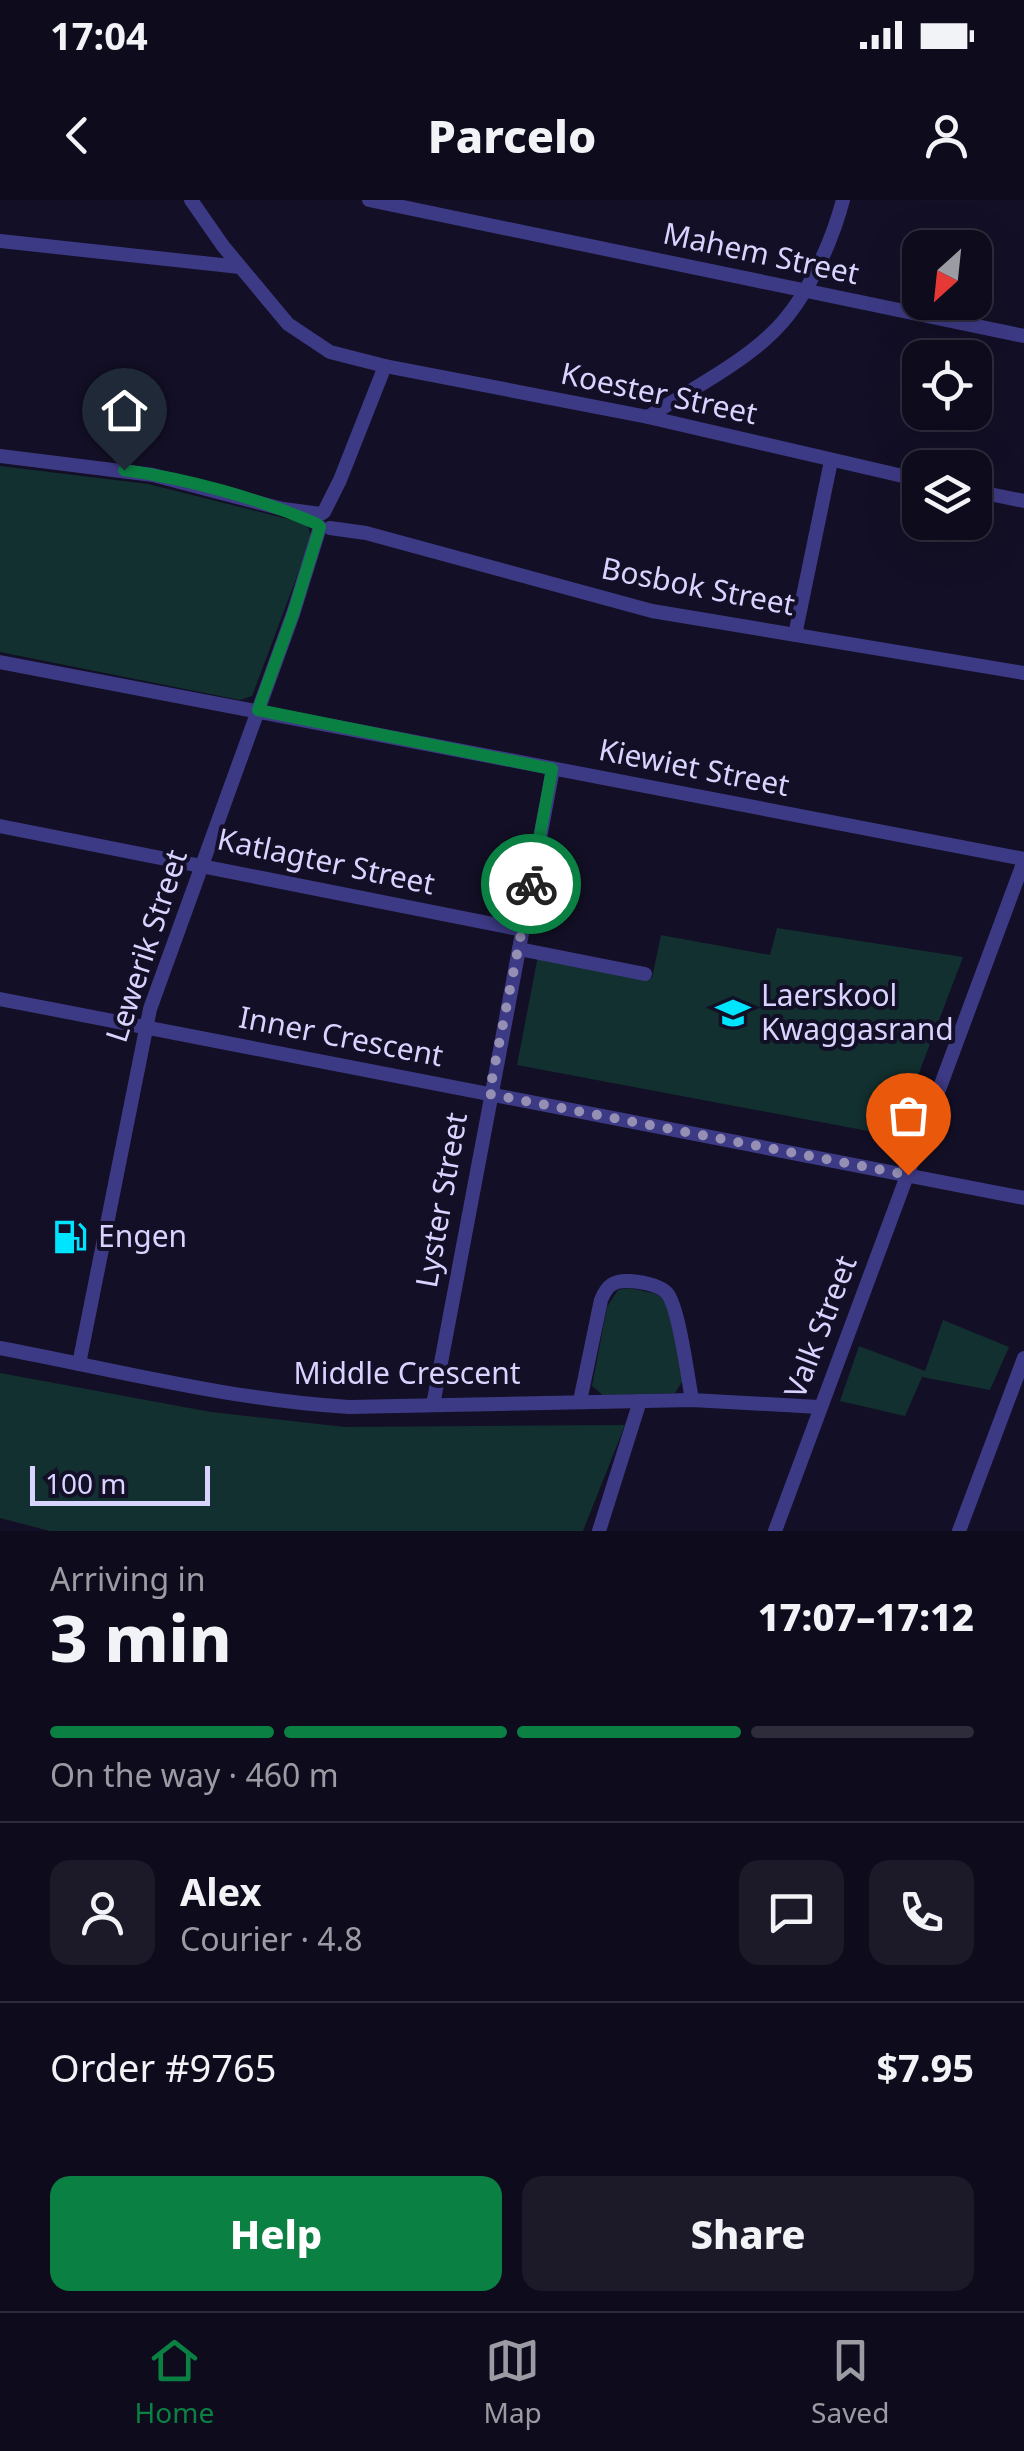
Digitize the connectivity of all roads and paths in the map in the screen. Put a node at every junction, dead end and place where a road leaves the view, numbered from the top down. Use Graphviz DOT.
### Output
graph roads {
  1 [pos="191,200"];
  2 [pos="369,200"];
  3 [pos="843,200"];
  4 [pos="0,241"];
  5 [pos="240,267"];
  6 [pos="804,290"];
  7 [pos="1024,336"];
  8 [pos="385,366"];
  9 [pos="648,417"];
  10 [pos="0,456"];
  11 [pos="831,461"];
  12 [pos="902,476"];
  13 [pos="992,494"];
  14 [pos="1024,501"];
  15 [pos="325,521"];
  16 [pos="794,634"];
  17 [pos="0,662"];
  18 [pos="1024,673"];
  19 [pos="258,710"];
  20 [pos="552,769"];
  21 [pos="0,826"];
  22 [pos="1024,860"];
  23 [pos="202,864"];
  24 [pos="523,930"];
  25 [pos="519,949"];
  26 [pos="645,974"];
  27 [pos="0,1000"];
  28 [pos="145,1028"];
  29 [pos="489,1094"];
  30 [pos="908,1175"];
  31 [pos="1024,1198"];
  32 [pos="0,1348"];
  33 [pos="1024,1358"];
  34 [pos="79,1364"];
  35 [pos="692,1400"];
  36 [pos="640,1401"];
  37 [pos="580,1402"];
  38 [pos="433,1405"];
  39 [pos="819,1407"];
  40 [pos="599,1531"];
  41 [pos="774,1531"];
  42 [pos="959,1531"];
  1 -- 5 [label="street, Koester Street"];
  2 -- 6 [label="street, Mahem Street"];
  3 -- 6 [label="street"];
  4 -- 5 [label="street"];
  5 -- 8 [label="street, Koester Street"];
  6 -- 7 [label="street, Mahem Street"];
  6 -- 9 [label="street"];
  8 -- 9 [label="street, Koester Street"];
  8 -- 15 [label="street, Lewerik Street"];
  9 -- 11 [label="street, Koester Street"];
  10 -- 15 [label="street, Bosbok Street"];
  11 -- 12 [label="street, Koester Street"];
  11 -- 16 [label="street"];
  13 -- 14 [label="street"];
  15 -- 16 [label="street, Bosbok Street"];
  15 -- 19 [label="street, Lewerik Street"];
  16 -- 18 [label="street, Bosbok Street"];
  17 -- 19 [label="street, Kiewiet Street"];
  19 -- 20 [label="street, Kiewiet Street"];
  19 -- 23 [label="street, Lewerik Street"];
  20 -- 22 [label="street, Kiewiet Street"];
  20 -- 24 [label="street, Lyster Street"];
  21 -- 23 [label="street, Katlagter Street"];
  22 -- 30 [label="street, Valk Street"];
  23 -- 24 [label="street, Katlagter Street"];
  23 -- 28 [label="street, Lewerik Street"];
  24 -- 25 [label="street, Lyster Street"];
  25 -- 26 [label="street"];
  25 -- 29 [label="street, Lyster Street"];
  27 -- 28 [label="street, Inner Crescent"];
  28 -- 29 [label="street, Inner Crescent"];
  28 -- 34 [label="street, Lewerik Street"];
  29 -- 30 [label="street, Inner Crescent"];
  29 -- 38 [label="street, Lyster Street"];
  30 -- 31 [label="street, Inner Crescent"];
  30 -- 39 [label="street, Valk Street"];
  32 -- 34 [label="street, Middle Crescent"];
  33 -- 42 [label="street"];
  34 -- 38 [label="street, Middle Crescent"];
  35 -- 36 [label="street, Middle Crescent"];
  35 -- 37 [label="street"];
  35 -- 39 [label="street, Middle Crescent"];
  36 -- 37 [label="street, Middle Crescent"];
  36 -- 40 [label="street"];
  37 -- 38 [label="street, Middle Crescent"];
  39 -- 41 [label="street, Valk Street"];
}
